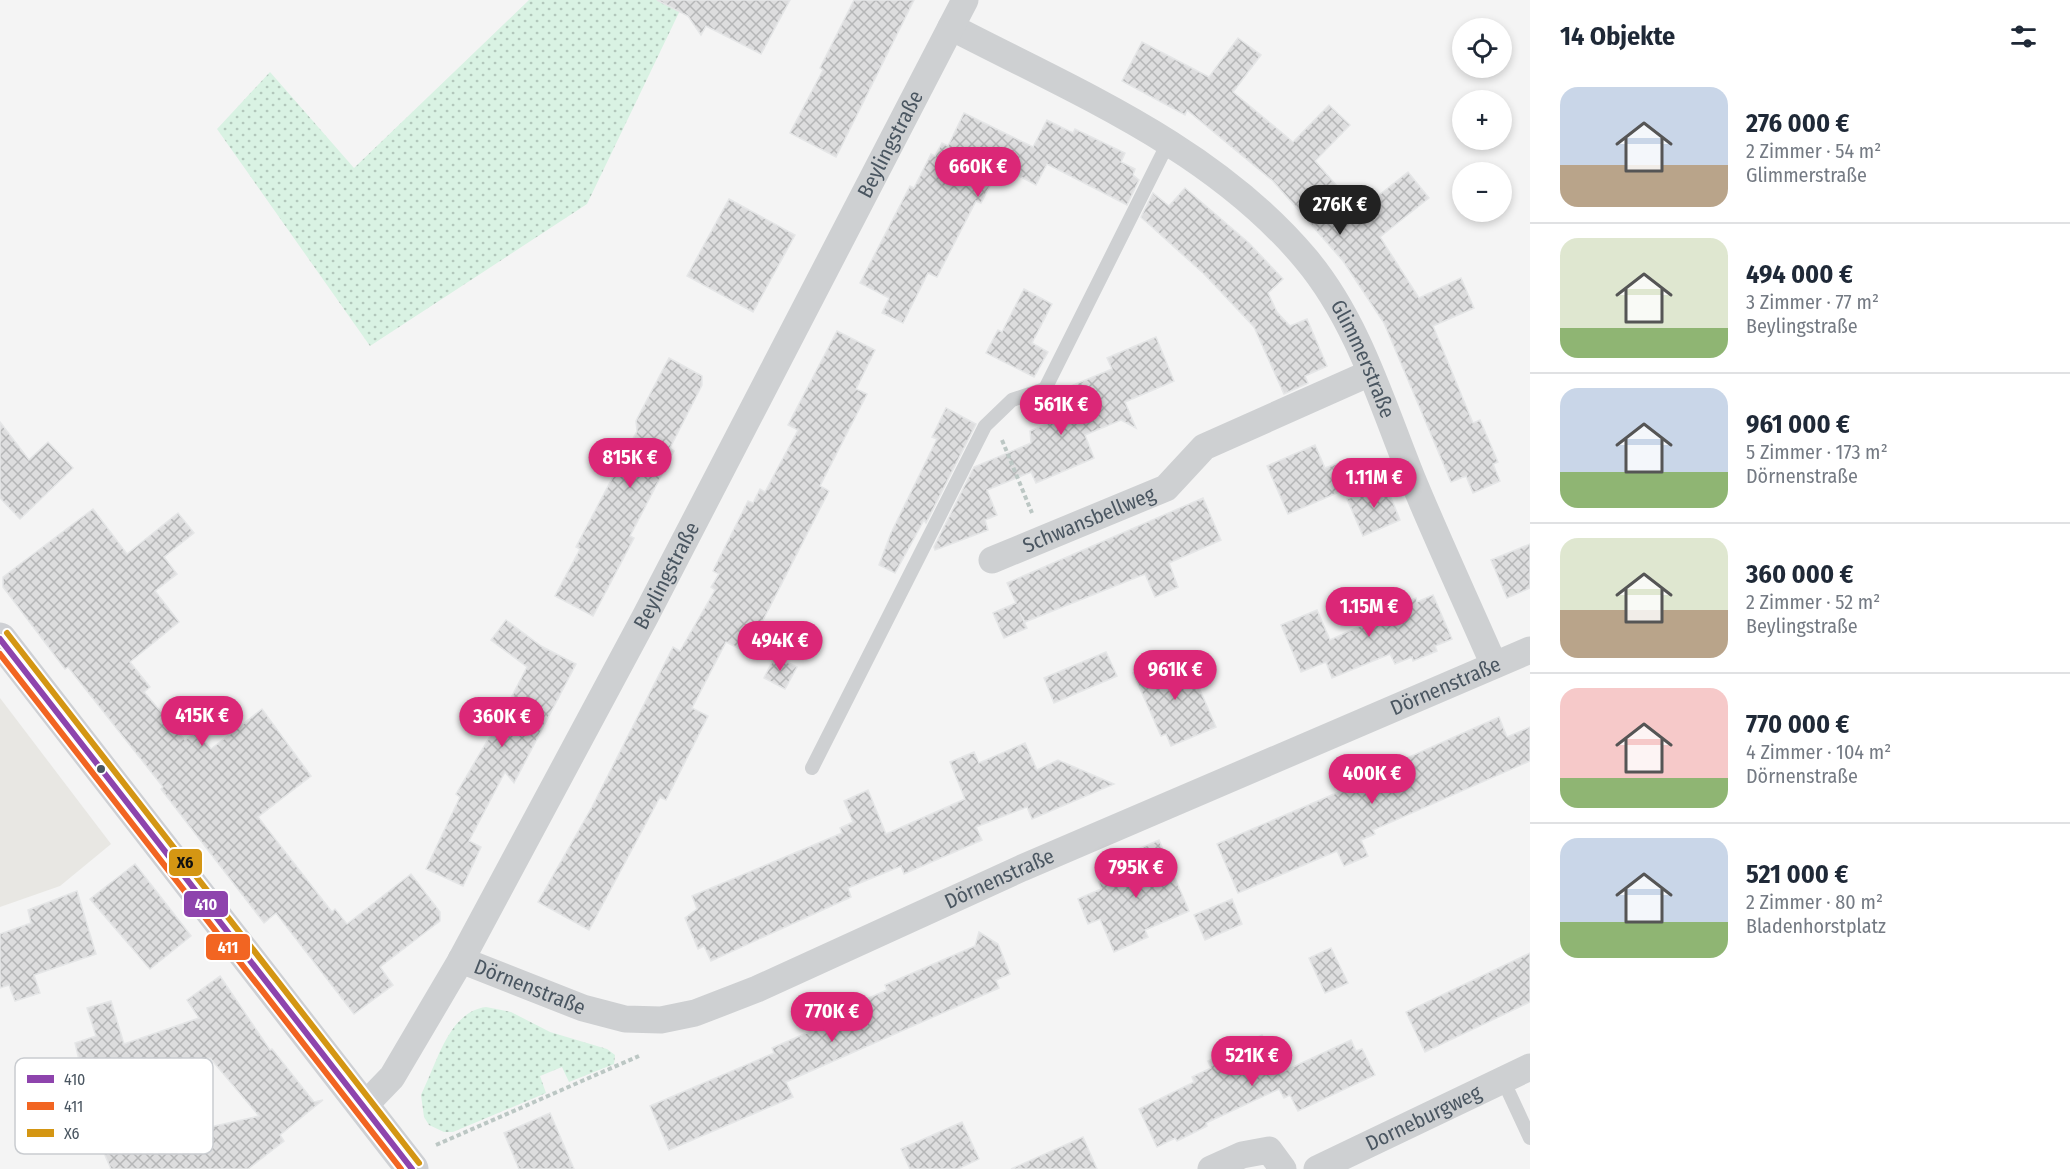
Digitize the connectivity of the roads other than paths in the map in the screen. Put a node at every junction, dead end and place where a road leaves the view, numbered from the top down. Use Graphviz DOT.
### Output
graph roads {
  1 [pos="965,0"];
  2 [pos="951,27"];
  3 [pos="1169,141"];
  4 [pos="1370,372"];
  5 [pos="992,560"];
  6 [pos="0,639"];
  7 [pos="1530,650"];
  8 [pos="1494,665"];
  9 [pos="812,768"];
  10 [pos="460,960"];
  11 [pos="1530,1067"];
  12 [pos="1503,1080"];
  13 [pos="364,1106"];
  14 [pos="1530,1138"];
  15 [pos="412,1169"];
  16 [pos="1211,1169"];
  17 [pos="1283,1169"];
  18 [pos="1317,1169"];
  1 -- 2 [label="street, Beylingstraße"];
  2 -- 3 [label="street, Glimmerstraße"];
  2 -- 10 [label="street, Beylingstraße"];
  3 -- 4 [label="street, Glimmerstraße"];
  3 -- 9 [label="lane"];
  4 -- 5 [label="street, Schwansbellweg"];
  4 -- 8 [label="street, Glimmerstraße"];
  6 -- 13 [label="main road"];
  7 -- 8 [label="street, Dörnenstraße"];
  8 -- 10 [label="street, Dörnenstraße"];
  10 -- 13 [label="street, Beylingstraße"];
  11 -- 12 [label="street, Dorneburgweg"];
  12 -- 14 [label="lane"];
  12 -- 18 [label="street, Dorneburgweg"];
  13 -- 15 [label="main road"];
  16 -- 17 [label="street"];
}
